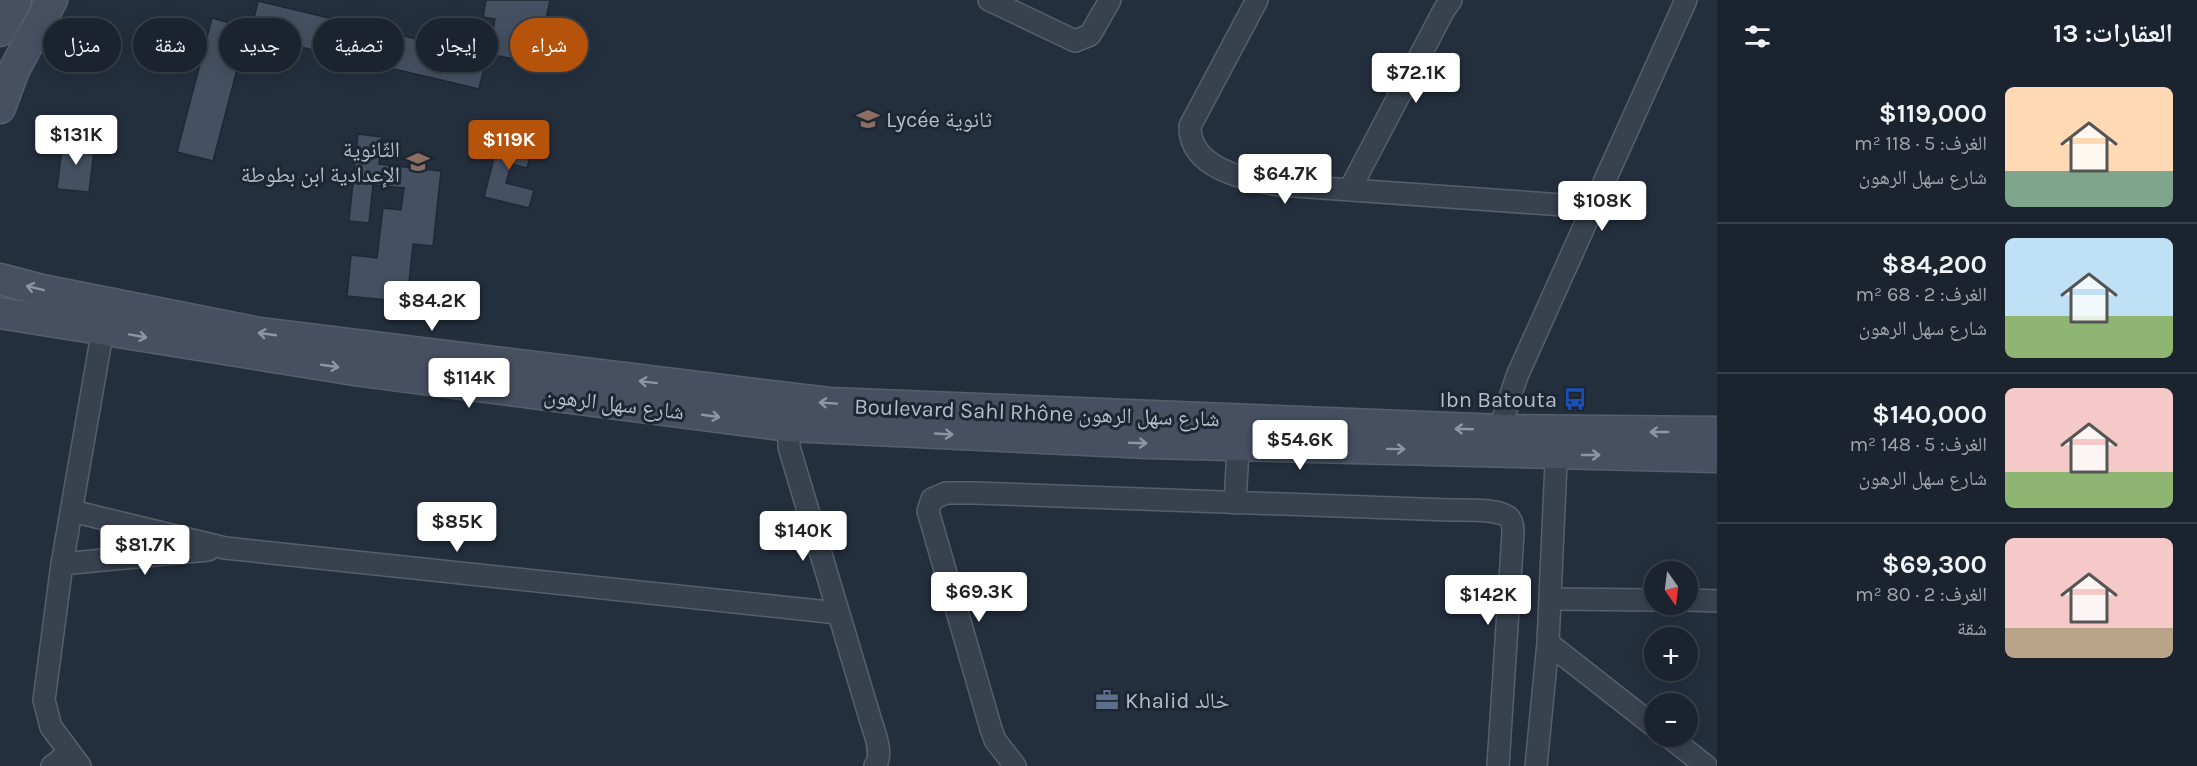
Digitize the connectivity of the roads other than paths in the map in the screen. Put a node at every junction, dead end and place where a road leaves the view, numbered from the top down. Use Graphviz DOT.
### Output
graph roads {
  1 [pos="16,0"];
  2 [pos="52,0"];
  3 [pos="989,0"];
  4 [pos="1110,0"];
  5 [pos="1257,0"];
  6 [pos="1451,0"];
  7 [pos="1686,0"];
  8 [pos="1011,5"];
  9 [pos="0,31"];
  10 [pos="0,108"];
  11 [pos="1350,189"];
  12 [pos="1592,207"];
  13 [pos="0,279"];
  14 [pos="0,313"];
  15 [pos="105,317"];
  16 [pos="789,412"];
  17 [pos="885,430"];
  18 [pos="1717,432"];
  19 [pos="1238,433"];
  20 [pos="1496,441"];
  21 [pos="1557,443"];
  22 [pos="1717,457"];
  23 [pos="1235,503"];
  24 [pos="72,512"];
  25 [pos="225,548"];
  26 [pos="62,564"];
  27 [pos="1550,599"];
  28 [pos="1644,600"];
  29 [pos="838,613"];
  30 [pos="1548,644"];
  31 [pos="1644,718"];
  32 [pos="1682,747"];
  33 [pos="75,760"];
  34 [pos="52,766"];
  35 [pos="875,766"];
  36 [pos="1015,766"];
  37 [pos="1498,766"];
  38 [pos="1536,766"];
  39 [pos="1706,766"];
  1 -- 9 [label="street"];
  2 -- 10 [label="street"];
  3 -- 8 [label="street"];
  4 -- 8 [label="street"];
  5 -- 11 [label="street"];
  6 -- 11 [label="street"];
  7 -- 12 [label="street"];
  11 -- 12 [label="street"];
  12 -- 20 [label="street"];
  15 -- 13 [label="street, شارع سهل الرهون, one-way"];
  14 -- 15 [label="street, شارع سهل الرهون"];
  15 -- 16 [label="street, شارع سهل الرهون"];
  15 -- 24 [label="street"];
  16 -- 17 [label="street, شارع سهل الرهون"];
  19 -- 16 [label="street, Boulevard Sahl Rhône شارع سهل الرهون, one-way"];
  16 -- 29 [label="street"];
  17 -- 19 [label="street, Boulevard Sahl Rhône شارع سهل الرهون, one-way"];
  18 -- 21 [label="street, Boulevard Sahl Rhône شارع سهل الرهون, one-way"];
  19 -- 20 [label="street, Boulevard Sahl Rhône شارع سهل الرهون"];
  19 -- 23 [label="street"];
  20 -- 21 [label="street, Boulevard Sahl Rhône شارع سهل الرهون"];
  21 -- 22 [label="street, Boulevard Sahl Rhône شارع سهل الرهون, one-way"];
  21 -- 27 [label="street"];
  23 -- 36 [label="street"];
  23 -- 37 [label="street"];
  24 -- 25 [label="street"];
  24 -- 26 [label="street"];
  25 -- 26 [label="street"];
  25 -- 29 [label="street"];
  26 -- 33 [label="street"];
  27 -- 28 [label="street"];
  27 -- 30 [label="street"];
  29 -- 35 [label="street"];
  30 -- 31 [label="street"];
  30 -- 38 [label="street"];
  32 -- 39 [label="street"];
  33 -- 34 [label="street"];
}
